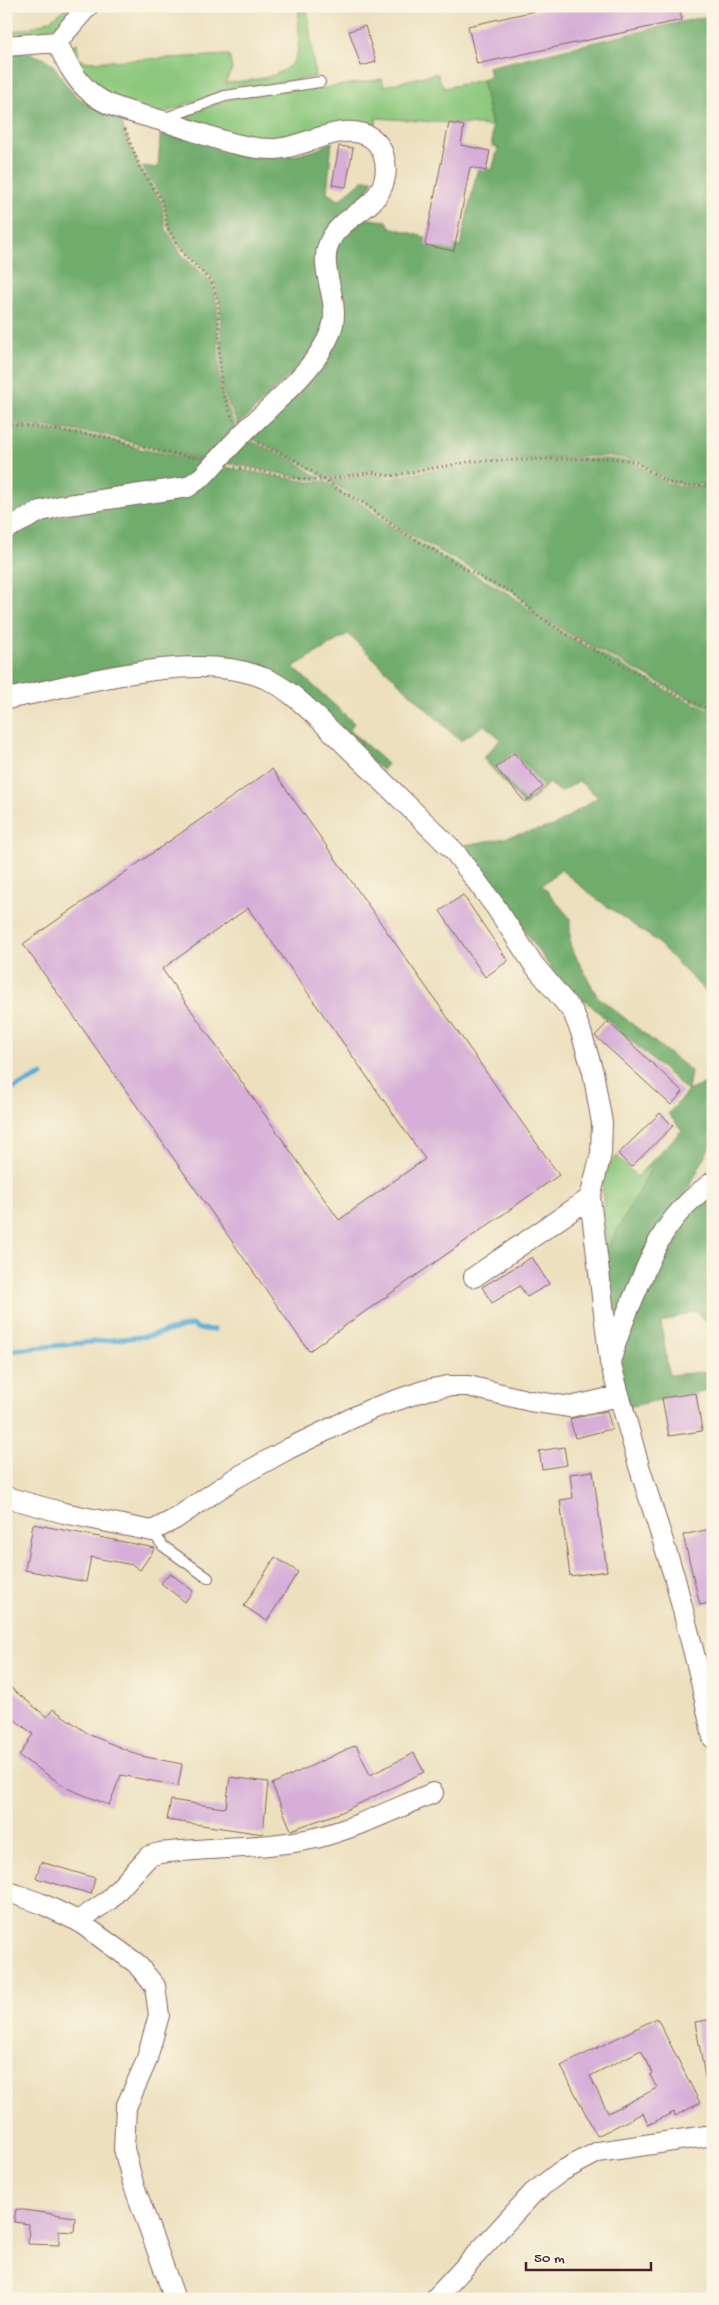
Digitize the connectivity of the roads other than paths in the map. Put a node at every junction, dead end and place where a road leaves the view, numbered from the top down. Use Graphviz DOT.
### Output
graph roads {
  1 [pos="88,6"];
  2 [pos="58,42"];
  3 [pos="6,46"];
  4 [pos="320,82"];
  5 [pos="160,120"];
  6 [pos="6,529"];
  7 [pos="6,699"];
  8 [pos="713,1182"];
  9 [pos="590,1198"];
  10 [pos="474,1277"];
  11 [pos="610,1362"];
  12 [pos="619,1396"];
  13 [pos="6,1497"];
  14 [pos="152,1531"];
  15 [pos="208,1578"];
  16 [pos="713,1738"];
  17 [pos="432,1793"];
  18 [pos="6,1891"];
  19 [pos="78,1921"];
  20 [pos="713,2135"];
  21 [pos="175,2299"];
  22 [pos="435,2299"];
  1 -- 2 [label="street"];
  2 -- 3 [label="street"];
  2 -- 5 [label="street"];
  4 -- 5 [label="lane"];
  5 -- 6 [label="street"];
  7 -- 9 [label="street"];
  8 -- 11 [label="street"];
  9 -- 10 [label="street"];
  9 -- 11 [label="street"];
  11 -- 12 [label="street"];
  12 -- 14 [label="street"];
  12 -- 16 [label="street"];
  13 -- 14 [label="street"];
  14 -- 15 [label="lane"];
  17 -- 19 [label="street"];
  18 -- 19 [label="street"];
  19 -- 21 [label="street"];
  20 -- 22 [label="street"];
}
